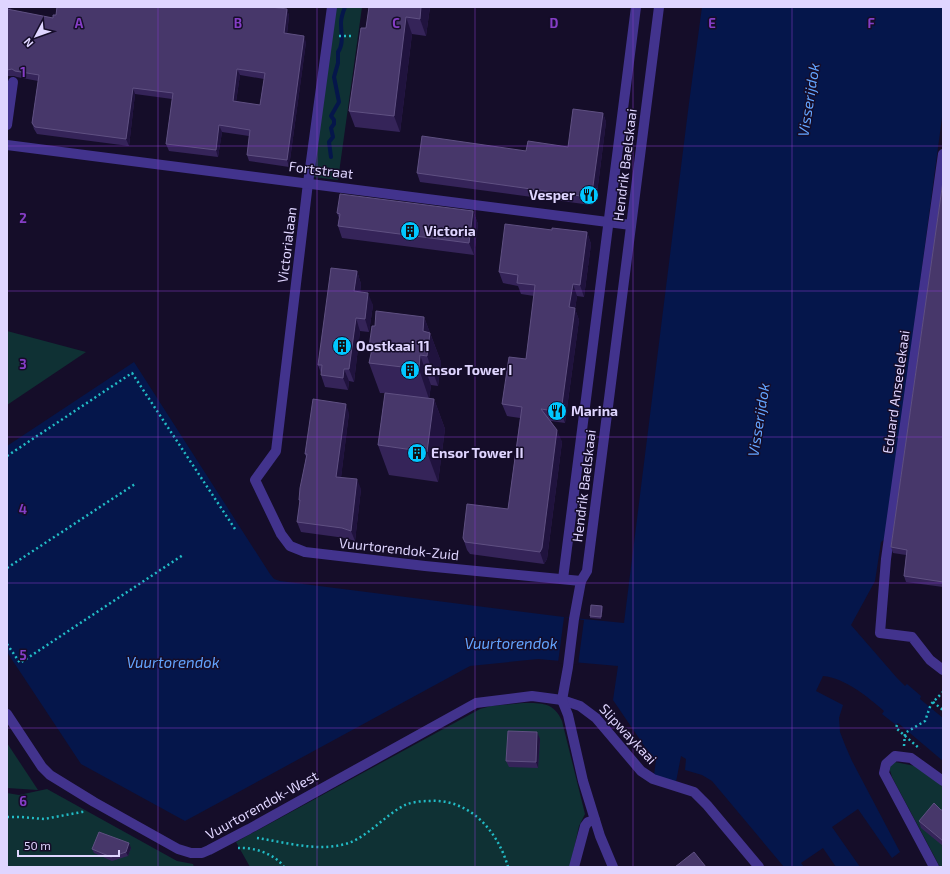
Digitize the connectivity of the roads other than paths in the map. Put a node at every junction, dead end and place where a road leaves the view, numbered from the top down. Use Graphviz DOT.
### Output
graph roads {
  1 [pos="332,7"];
  2 [pos="636,7"];
  3 [pos="659,7"];
  4 [pos="13,82"];
  5 [pos="7,125"];
  6 [pos="7,145"];
  7 [pos="943,154"];
  8 [pos="308,183"];
  9 [pos="608,221"];
  10 [pos="631,224"];
  11 [pos="255,480"];
  12 [pos="563,580"];
  13 [pos="581,581"];
  14 [pos="943,670"];
  15 [pos="562,700"];
  16 [pos="7,714"];
  17 [pos="943,781"];
  18 [pos="595,820"];
  19 [pos="574,867"];
  20 [pos="613,867"];
  21 [pos="759,867"];
  22 [pos="934,867"];
  1 -- 8 [label="street, Victorialaan"];
  2 -- 9 [label="street, Hendrik Baelskaai"];
  3 -- 10 [label="street, Hendrik Baelskaai"];
  4 -- 5 [label="street"];
  6 -- 8 [label="street, Fortstraat"];
  7 -- 14 [label="street, Eduard Anseelekaai"];
  8 -- 9 [label="street, Fortstraat"];
  8 -- 11 [label="street, Victorialaan"];
  9 -- 10 [label="street, Fortstraat"];
  9 -- 12 [label="street, Hendrik Baelskaai"];
  10 -- 13 [label="street, Hendrik Baelskaai"];
  11 -- 12 [label="street, Vuurtorendok-Zuid"];
  12 -- 13 [label="street, Vuurtorendok-Zuid"];
  13 -- 15 [label="street, Hendrik Baelskaai"];
  15 -- 16 [label="street, Vuurtorendok-West"];
  15 -- 18 [label="street"];
  15 -- 21 [label="street, Slipwaykaai"];
  17 -- 22 [label="street"];
  18 -- 19 [label="street"];
  18 -- 20 [label="street"];
}
